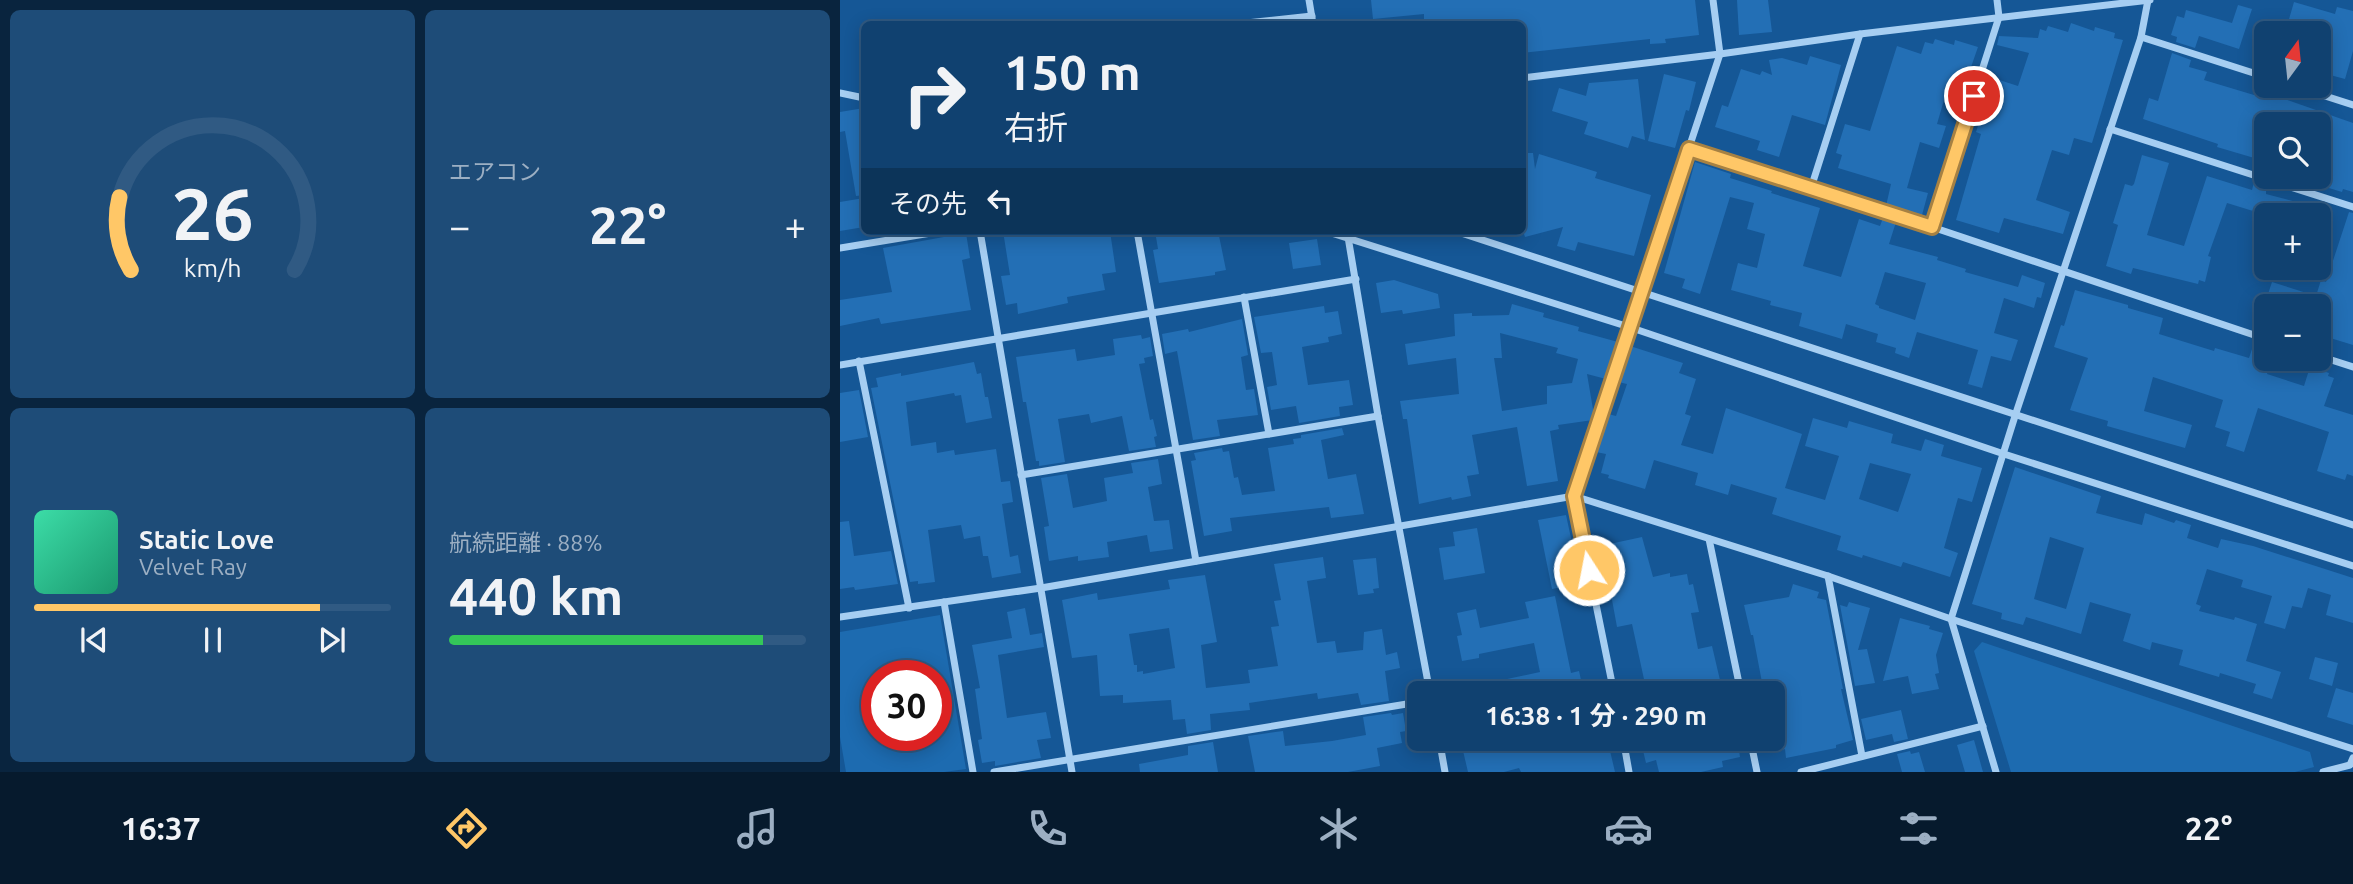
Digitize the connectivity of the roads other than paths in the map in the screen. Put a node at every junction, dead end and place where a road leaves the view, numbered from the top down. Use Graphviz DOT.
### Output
graph roads {
  1 [pos="1309,0"];
  2 [pos="1713,0"];
  3 [pos="1997,0"];
  4 [pos="2150,0"];
  5 [pos="1999,17"];
  6 [pos="1312,20"];
  7 [pos="1293,21"];
  8 [pos="1860,34"];
  9 [pos="2141,37"];
  10 [pos="1720,54"];
  11 [pos="2254,73"];
  12 [pos="1526,78"];
  13 [pos="840,93"];
  14 [pos="861,98"];
  15 [pos="2331,98"];
  16 [pos="2353,105"];
  17 [pos="2110,129"];
  18 [pos="1689,149"];
  19 [pos="1811,188"];
  20 [pos="2353,207"];
  21 [pos="1932,227"];
  22 [pos="917,235"];
  23 [pos="981,235"];
  24 [pos="1138,235"];
  25 [pos="1348,235"];
  26 [pos="1467,235"];
  27 [pos="840,247"];
  28 [pos="2062,271"];
  29 [pos="1356,279"];
  30 [pos="1641,292"];
  31 [pos="1244,297"];
  32 [pos="1151,312"];
  33 [pos="1629,327"];
  34 [pos="2254,335"];
  35 [pos="999,337"];
  36 [pos="2331,360"];
  37 [pos="859,361"];
  38 [pos="840,365"];
  39 [pos="2353,368"];
  40 [pos="2016,413"];
  41 [pos="1378,416"];
  42 [pos="1269,434"];
  43 [pos="1174,450"];
  44 [pos="2004,454"];
  45 [pos="1021,475"];
  46 [pos="1574,496"];
  47 [pos="2353,524"];
  48 [pos="1398,527"];
  49 [pos="1709,538"];
  50 [pos="1196,561"];
  51 [pos="2353,566"];
  52 [pos="1828,576"];
  53 [pos="1041,588"];
  54 [pos="944,602"];
  55 [pos="909,608"];
  56 [pos="840,617"];
  57 [pos="1951,619"];
  58 [pos="1428,681"];
  59 [pos="1612,681"];
  60 [pos="1739,681"];
  61 [pos="1407,704"];
  62 [pos="1983,726"];
  63 [pos="2353,749"];
  64 [pos="1441,751"];
  65 [pos="1625,751"];
  66 [pos="1752,751"];
  67 [pos="1862,756"];
  68 [pos="2353,758"];
  69 [pos="1070,759"];
  70 [pos="973,772"];
  71 [pos="994,772"];
  72 [pos="1072,772"];
  73 [pos="1445,772"];
  74 [pos="1629,772"];
  75 [pos="1756,772"];
  76 [pos="1801,772"];
  77 [pos="1996,772"];
  78 [pos="2323,772"];
  1 -- 6 [label="street"];
  2 -- 10 [label="street"];
  3 -- 5 [label="street"];
  4 -- 5 [label="street"];
  4 -- 9 [label="street"];
  5 -- 8 [label="street"];
  5 -- 21 [label="street"];
  6 -- 7 [label="street"];
  8 -- 10 [label="street"];
  8 -- 19 [label="street"];
  9 -- 11 [label="street"];
  9 -- 17 [label="street"];
  10 -- 12 [label="street"];
  10 -- 18 [label="street"];
  13 -- 14 [label="street"];
  15 -- 16 [label="street"];
  17 -- 20 [label="street"];
  17 -- 28 [label="street"];
  18 -- 19 [label="street"];
  18 -- 30 [label="street"];
  19 -- 21 [label="street"];
  21 -- 28 [label="street"];
  22 -- 27 [label="street"];
  23 -- 35 [label="street"];
  24 -- 32 [label="street"];
  25 -- 29 [label="street"];
  25 -- 33 [label="street"];
  26 -- 30 [label="street"];
  28 -- 34 [label="street"];
  28 -- 40 [label="street"];
  29 -- 31 [label="street"];
  29 -- 41 [label="street"];
  30 -- 33 [label="street"];
  30 -- 40 [label="street"];
  31 -- 32 [label="street"];
  31 -- 42 [label="street"];
  32 -- 35 [label="street"];
  32 -- 43 [label="street"];
  33 -- 44 [label="street"];
  33 -- 46 [label="street"];
  35 -- 37 [label="street"];
  35 -- 45 [label="street"];
  36 -- 39 [label="street"];
  37 -- 38 [label="street"];
  37 -- 55 [label="street"];
  40 -- 44 [label="street"];
  40 -- 47 [label="street"];
  41 -- 42 [label="street"];
  41 -- 48 [label="street"];
  42 -- 43 [label="street"];
  43 -- 45 [label="street"];
  43 -- 50 [label="street"];
  44 -- 51 [label="street"];
  44 -- 57 [label="street"];
  45 -- 53 [label="street"];
  46 -- 48 [label="street"];
  46 -- 49 [label="street"];
  46 -- 59 [label="street"];
  48 -- 50 [label="street"];
  48 -- 58 [label="street"];
  49 -- 52 [label="street"];
  49 -- 60 [label="street"];
  50 -- 53 [label="street"];
  52 -- 57 [label="street"];
  52 -- 67 [label="street"];
  53 -- 54 [label="street"];
  53 -- 69 [label="street"];
  54 -- 55 [label="street"];
  54 -- 70 [label="street"];
  55 -- 56 [label="street"];
  57 -- 62 [label="street"];
  57 -- 63 [label="street"];
  61 -- 69 [label="street"];
  62 -- 67 [label="street"];
  62 -- 77 [label="street"];
  64 -- 73 [label="street"];
  65 -- 74 [label="street"];
  66 -- 75 [label="street"];
  67 -- 76 [label="street"];
  68 -- 78 [label="street"];
  69 -- 71 [label="street"];
  69 -- 72 [label="street"];
}
